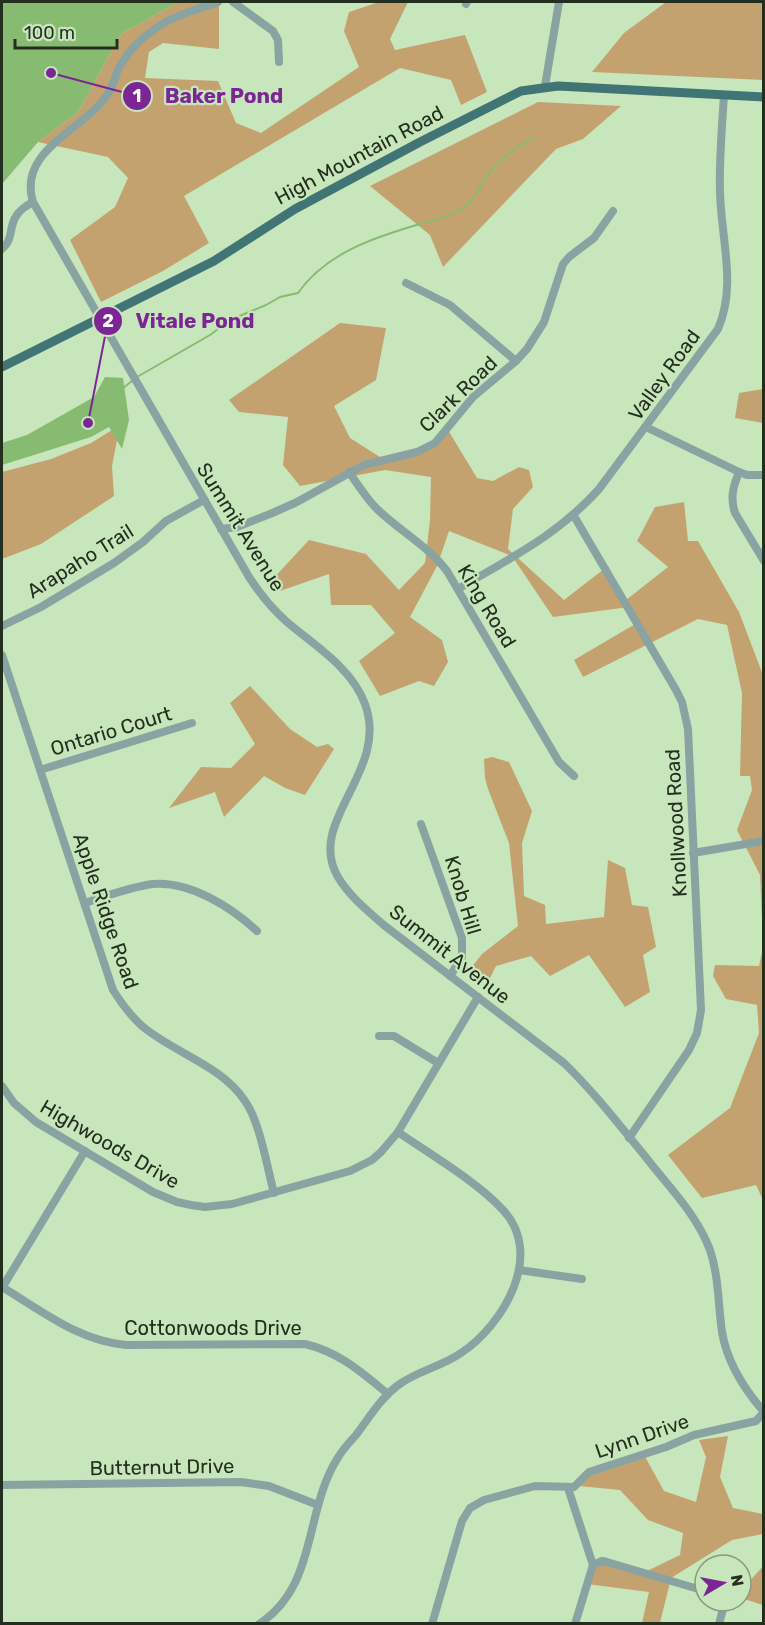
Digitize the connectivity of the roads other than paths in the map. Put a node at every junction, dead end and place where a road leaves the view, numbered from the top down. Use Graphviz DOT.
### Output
graph roads {
  1 [pos="218,2"];
  2 [pos="233,2"];
  3 [pos="559,2"];
  4 [pos="279,62"];
  5 [pos="545,86"];
  6 [pos="724,95"];
  7 [pos="764,97"];
  8 [pos="33,202"];
  9 [pos="613,211"];
  10 [pos="2,249"];
  11 [pos="406,283"];
  12 [pos="101,319"];
  13 [pos="516,361"];
  14 [pos="2,367"];
  15 [pos="646,427"];
  16 [pos="349,472"];
  17 [pos="739,472"];
  18 [pos="764,475"];
  19 [pos="204,500"];
  20 [pos="574,516"];
  21 [pos="221,529"];
  22 [pos="764,561"];
  23 [pos="458,589"];
  24 [pos="2,626"];
  25 [pos="2,655"];
  26 [pos="192,723"];
  27 [pos="40,770"];
  28 [pos="574,776"];
  29 [pos="421,824"];
  30 [pos="764,841"];
  31 [pos="693,853"];
  32 [pos="84,903"];
  33 [pos="257,931"];
  34 [pos="450,976"];
  35 [pos="478,997"];
  36 [pos="379,1036"];
  37 [pos="438,1063"];
  38 [pos="2,1088"];
  39 [pos="398,1132"];
  40 [pos="629,1138"];
  41 [pos="85,1151"];
  42 [pos="274,1193"];
  43 [pos="519,1270"];
  44 [pos="582,1279"];
  45 [pos="2,1287"];
  46 [pos="388,1394"];
  47 [pos="764,1412"];
  48 [pos="2,1485"];
  49 [pos="568,1488"];
  50 [pos="318,1505"];
  51 [pos="593,1565"];
  52 [pos="693,1587"];
  53 [pos="259,1623"];
  54 [pos="432,1623"];
  55 [pos="575,1623"];
  1 -- 8 [label="street, Summit Avenue"];
  2 -- 4 [label="street"];
  3 -- 5 [label="street"];
  5 -- 6 [label="main road, High Mountain Road"];
  5 -- 12 [label="main road, High Mountain Road"];
  6 -- 7 [label="main road, High Mountain Road"];
  6 -- 15 [label="street, Valley Road"];
  8 -- 10 [label="street"];
  8 -- 12 [label="street, Summit Avenue"];
  9 -- 13 [label="street, Clark Road"];
  11 -- 13 [label="street"];
  12 -- 14 [label="main road, High Mountain Road"];
  12 -- 19 [label="street, Summit Avenue"];
  13 -- 16 [label="street, Clark Road"];
  15 -- 17 [label="street"];
  15 -- 20 [label="street, Valley Road"];
  16 -- 21 [label="street, Clark Road"];
  16 -- 23 [label="street, King Road"];
  17 -- 18 [label="street"];
  17 -- 22 [label="street"];
  19 -- 21 [label="street, Summit Avenue"];
  19 -- 24 [label="street, Arapaho Trail"];
  20 -- 23 [label="street, Valley Road"];
  20 -- 31 [label="street, Knollwood Road"];
  21 -- 34 [label="street, Summit Avenue"];
  23 -- 28 [label="street, King Road"];
  25 -- 27 [label="street, Apple Ridge Road"];
  26 -- 27 [label="street, Ontario Court"];
  27 -- 32 [label="street, Apple Ridge Road"];
  29 -- 34 [label="street, Knob Hill"];
  30 -- 31 [label="street"];
  31 -- 40 [label="street, Knollwood Road"];
  32 -- 33 [label="street"];
  32 -- 42 [label="street, Apple Ridge Road"];
  34 -- 35 [label="street, Summit Avenue"];
  35 -- 37 [label="street, Highwoods Drive"];
  35 -- 40 [label="street, Summit Avenue"];
  36 -- 37 [label="street"];
  37 -- 39 [label="street, Highwoods Drive"];
  38 -- 41 [label="street, Highwoods Drive"];
  39 -- 42 [label="street, Highwoods Drive"];
  39 -- 43 [label="street"];
  40 -- 47 [label="street, Summit Avenue"];
  41 -- 42 [label="street, Highwoods Drive"];
  41 -- 45 [label="street"];
  43 -- 44 [label="street"];
  43 -- 46 [label="street"];
  45 -- 46 [label="street, Cottonwoods Drive"];
  46 -- 50 [label="street"];
  47 -- 49 [label="street, Lynn Drive"];
  48 -- 50 [label="street, Butternut Drive"];
  49 -- 51 [label="street"];
  49 -- 54 [label="street"];
  50 -- 53 [label="street"];
  51 -- 52 [label="street"];
  51 -- 55 [label="street"];
}
